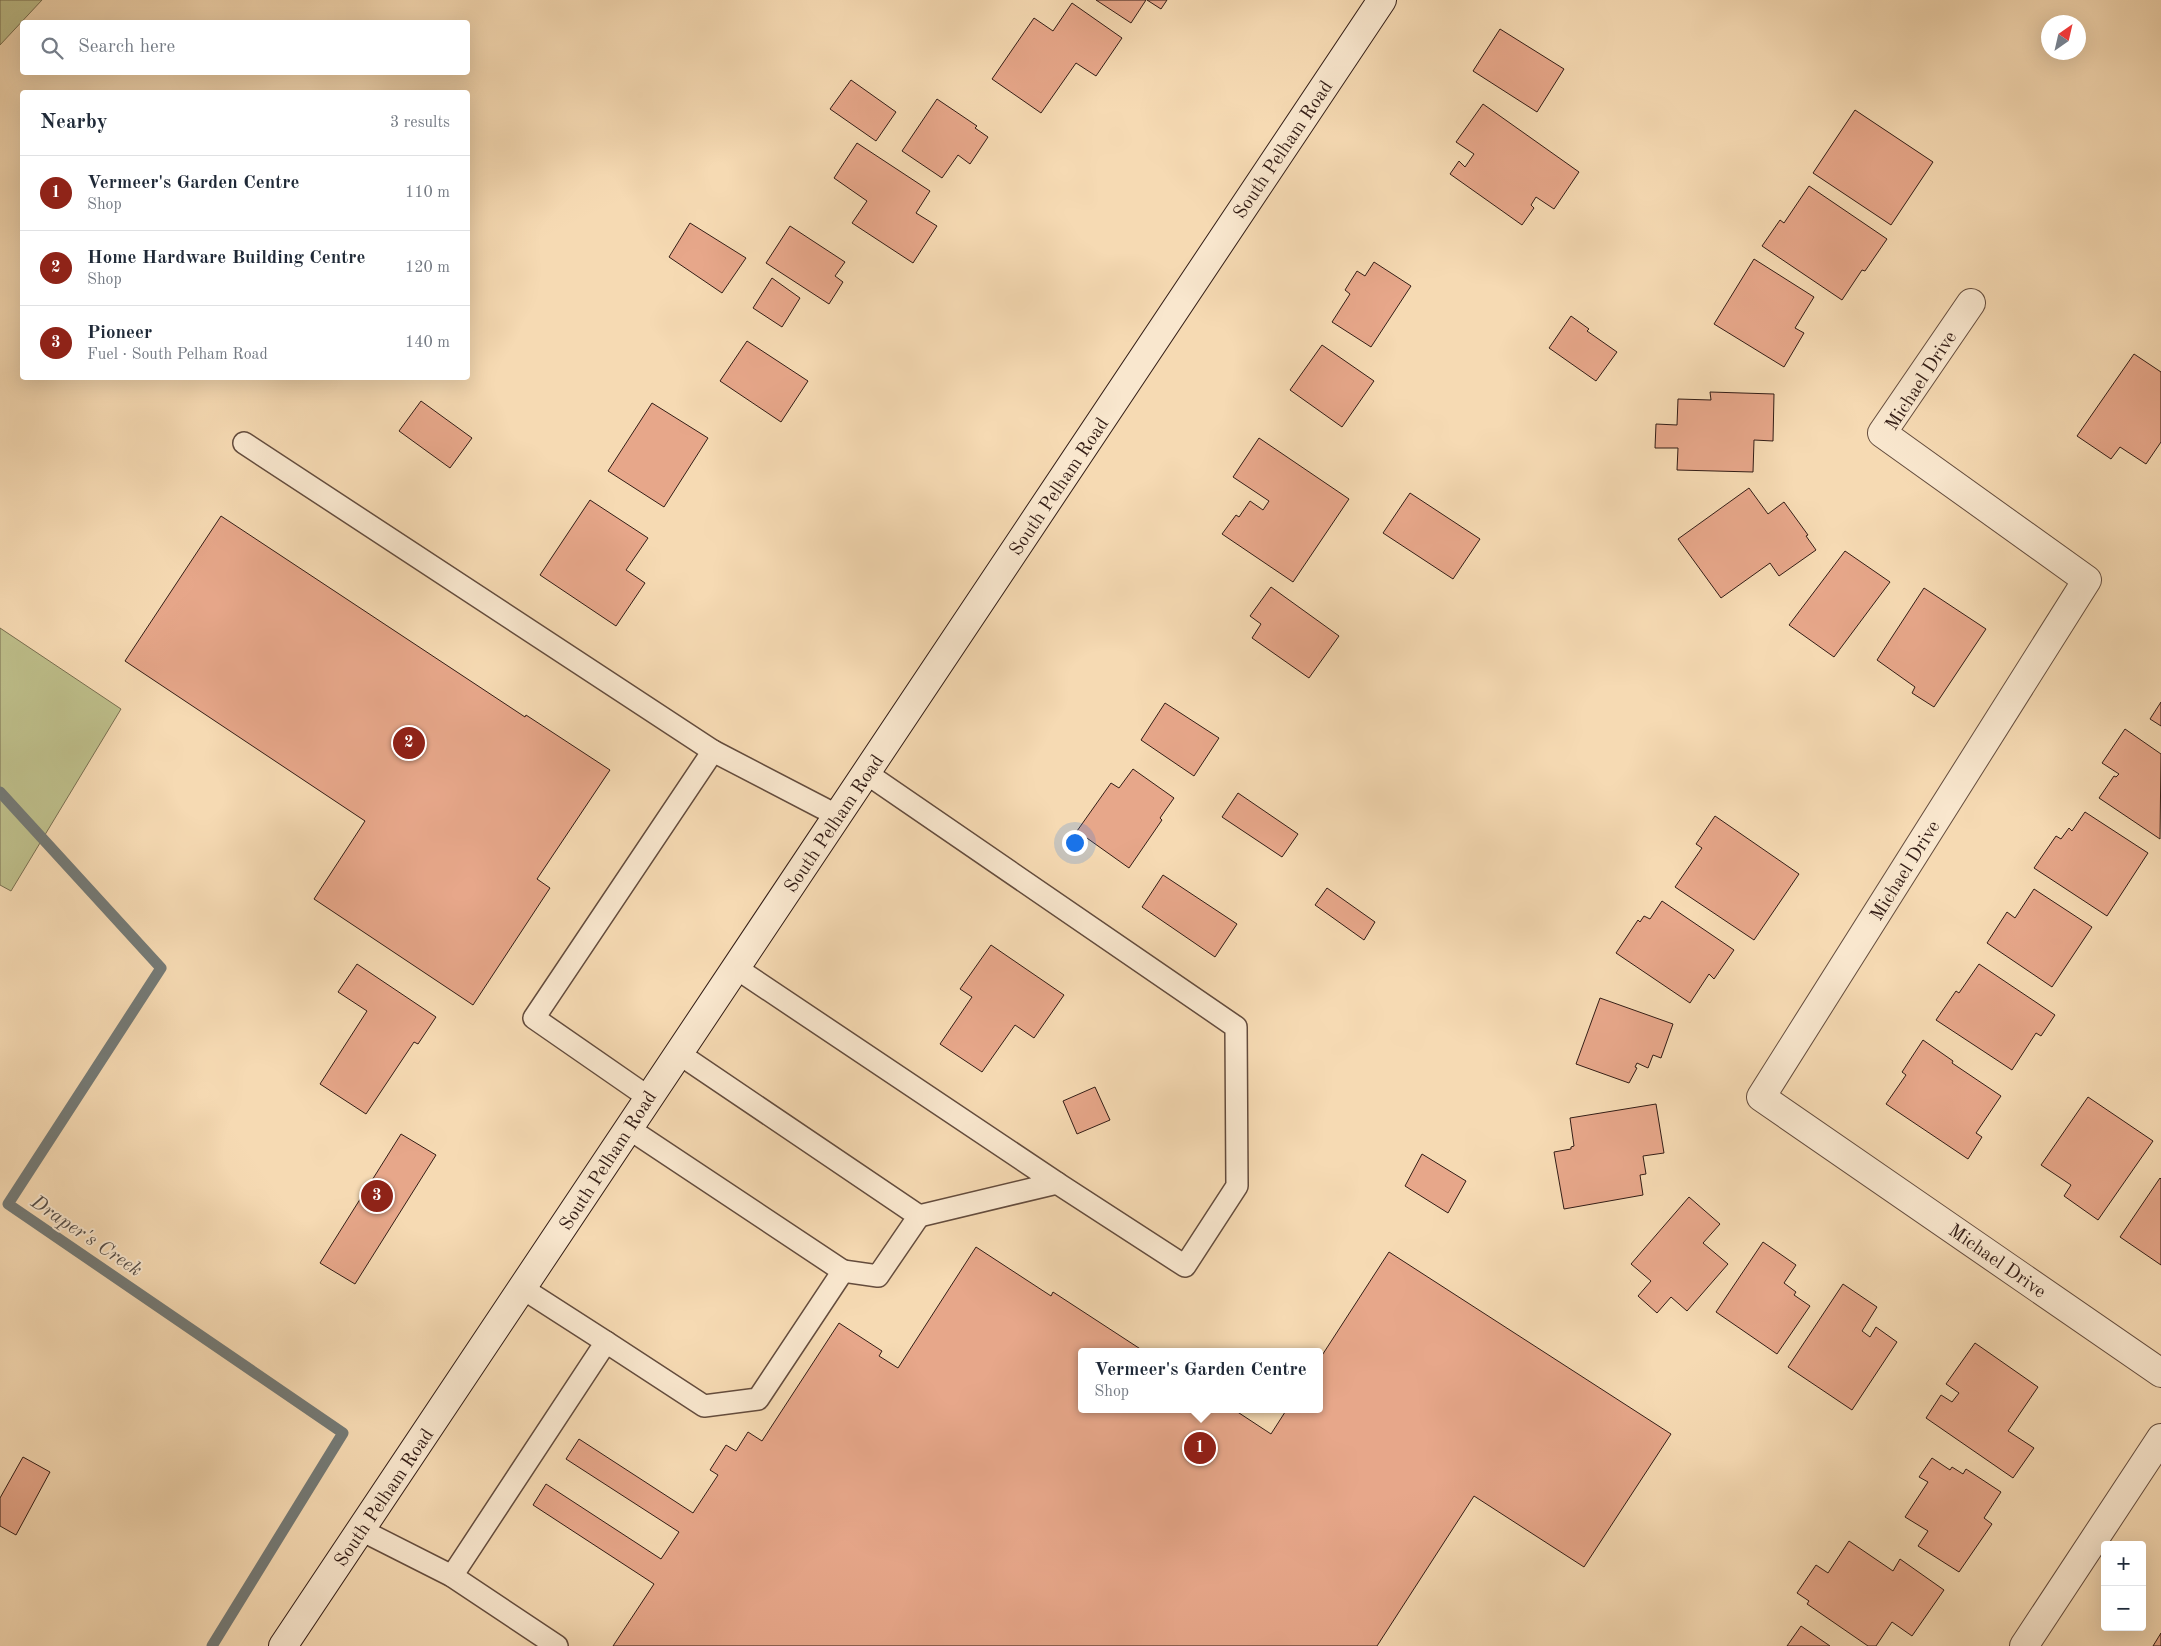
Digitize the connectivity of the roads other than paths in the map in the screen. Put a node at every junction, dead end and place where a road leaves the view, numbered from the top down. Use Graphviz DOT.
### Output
graph roads {
  1 [pos="1382,0"];
  2 [pos="1971,303"];
  3 [pos="244,443"];
  4 [pos="713,751"];
  5 [pos="866,774"];
  6 [pos="838,816"];
  7 [pos="736,968"];
  8 [pos="678,1053"];
  9 [pos="648,1098"];
  10 [pos="628,1128"];
  11 [pos="1057,1183"];
  12 [pos="919,1216"];
  13 [pos="843,1271"];
  14 [pos="522,1288"];
  15 [pos="606,1342"];
  16 [pos="2161,1373"];
  17 [pos="2161,1438"];
  18 [pos="361,1530"];
  19 [pos="452,1576"];
  20 [pos="284,1646"];
  21 [pos="557,1646"];
  22 [pos="2024,1646"];
  1 -- 5 [label="main road, South Pelham Road"];
  2 -- 16 [label="main road, Michael Drive"];
  3 -- 4 [label="lane"];
  4 -- 6 [label="lane"];
  4 -- 9 [label="lane"];
  5 -- 6 [label="main road, South Pelham Road"];
  5 -- 11 [label="lane"];
  6 -- 7 [label="main road, South Pelham Road"];
  7 -- 8 [label="main road, South Pelham Road"];
  7 -- 11 [label="lane"];
  8 -- 9 [label="main road, South Pelham Road"];
  8 -- 12 [label="lane"];
  9 -- 10 [label="main road, South Pelham Road"];
  10 -- 13 [label="lane"];
  10 -- 14 [label="main road, South Pelham Road"];
  11 -- 12 [label="lane"];
  12 -- 13 [label="lane"];
  13 -- 15 [label="lane"];
  14 -- 15 [label="lane"];
  14 -- 18 [label="main road, South Pelham Road"];
  15 -- 19 [label="lane"];
  17 -- 22 [label="main road"];
  18 -- 19 [label="lane"];
  18 -- 20 [label="main road, South Pelham Road"];
  19 -- 21 [label="lane"];
}
